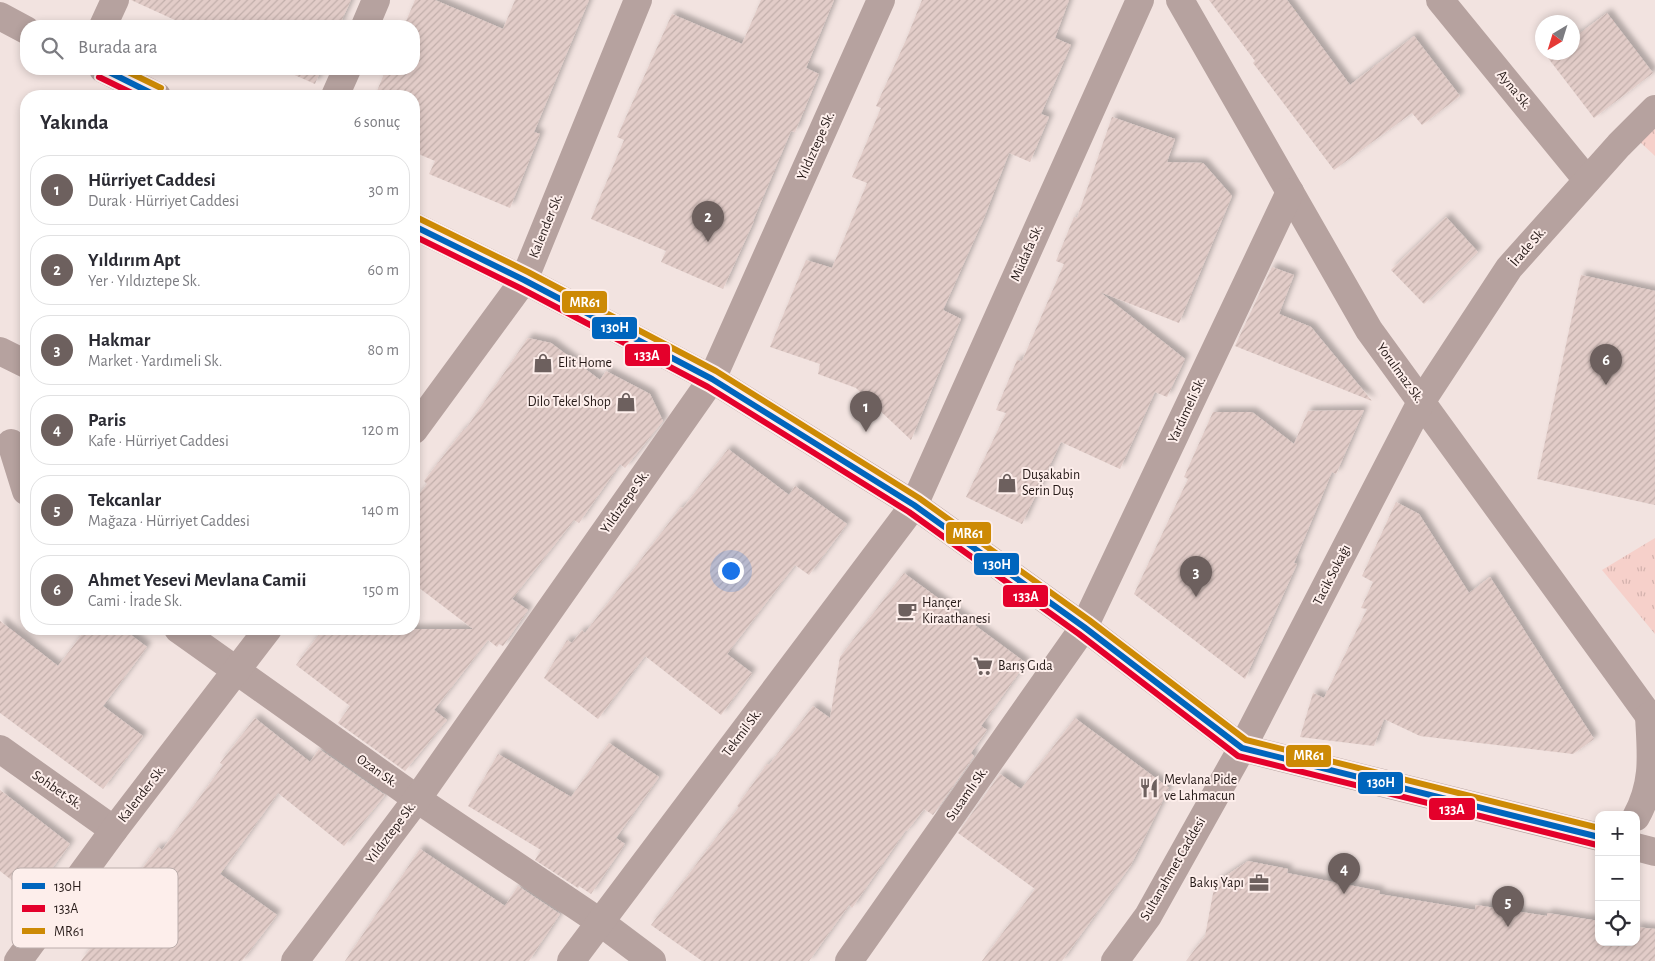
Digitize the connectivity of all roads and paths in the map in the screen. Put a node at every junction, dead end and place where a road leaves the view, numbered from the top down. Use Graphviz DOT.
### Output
graph roads {
  1 [pos="115,0"];
  2 [pos="376,0"];
  3 [pos="638,0"];
  4 [pos="881,0"];
  5 [pos="1140,0"];
  6 [pos="1180,0"];
  7 [pos="1440,0"];
  8 [pos="0,16"];
  9 [pos="106,20"];
  10 [pos="368,20"];
  11 [pos="20,27"];
  12 [pos="115,75"];
  13 [pos="344,75"];
  14 [pos="145,90"];
  15 [pos="338,90"];
  16 [pos="1655,109"];
  17 [pos="1587,180"];
  18 [pos="1290,192"];
  19 [pos="420,229"];
  20 [pos="524,280"];
  21 [pos="0,351"];
  22 [pos="20,361"];
  23 [pos="712,378"];
  24 [pos="1421,402"];
  25 [pos="420,422"];
  26 [pos="13,442"];
  27 [pos="20,468"];
  28 [pos="914,505"];
  29 [pos="1084,628"];
  30 [pos="186,635"];
  31 [pos="264,635"];
  32 [pos="237,672"];
  33 [pos="1652,720"];
  34 [pos="1242,748"];
  35 [pos="0,749"];
  36 [pos="417,799"];
  37 [pos="1640,811"];
  38 [pos="114,830"];
  39 [pos="1595,836"];
  40 [pos="1640,848"];
  41 [pos="1655,852"];
  42 [pos="86,868"];
  43 [pos="600,922"];
  44 [pos="28,948"];
  45 [pos="18,961"];
  46 [pos="295,961"];
  47 [pos="571,961"];
  48 [pos="652,961"];
  49 [pos="849,961"];
  50 [pos="1115,961"];
  1 -- 9 [label="street"];
  2 -- 10 [label="street"];
  3 -- 20 [label="street, Kalender Sk."];
  4 -- 23 [label="street, Yıldıztepe Sk."];
  5 -- 28 [label="street, Müdafa Sk."];
  6 -- 18 [label="street, Yorulmaz Sk."];
  7 -- 17 [label="street, Ayna Sk."];
  8 -- 11 [label="street"];
  12 -- 14 [label="street"];
  13 -- 15 [label="street"];
  16 -- 17 [label="street, İrade Sk."];
  17 -- 24 [label="street, İrade Sk."];
  18 -- 24 [label="street, Yorulmaz Sk."];
  18 -- 29 [label="street, Yardımeli Sk."];
  19 -- 20 [label="street"];
  20 -- 23 [label="street"];
  20 -- 25 [label="street, Kalender Sk."];
  21 -- 22 [label="street"];
  23 -- 28 [label="street"];
  23 -- 36 [label="street, Yıldıztepe Sk."];
  24 -- 33 [label="street, Yorulmaz Sk."];
  24 -- 34 [label="street, Tacik Sokağı"];
  26 -- 27 [label="street"];
  28 -- 29 [label="street"];
  28 -- 43 [label="street, Tekmil Sk."];
  29 -- 34 [label="street"];
  29 -- 49 [label="street, Susamlı Sk."];
  30 -- 32 [label="street, Ozan Sk."];
  31 -- 32 [label="street, Kalender Sk."];
  32 -- 36 [label="street, Ozan Sk."];
  32 -- 38 [label="street, Kalender Sk."];
  33 -- 37 [label="street"];
  34 -- 39 [label="street"];
  34 -- 50 [label="street, Sultanahmet Caddesi"];
  35 -- 38 [label="street, Sohbet Sk."];
  36 -- 43 [label="street, Ozan Sk."];
  36 -- 46 [label="street, Yıldıztepe Sk."];
  38 -- 42 [label="street, Kalender Sk."];
  40 -- 41 [label="street"];
  43 -- 47 [label="street, Tekmil Sk."];
  43 -- 48 [label="street, Ozan Sk."];
  44 -- 45 [label="street, Kalender Sk."];
}
